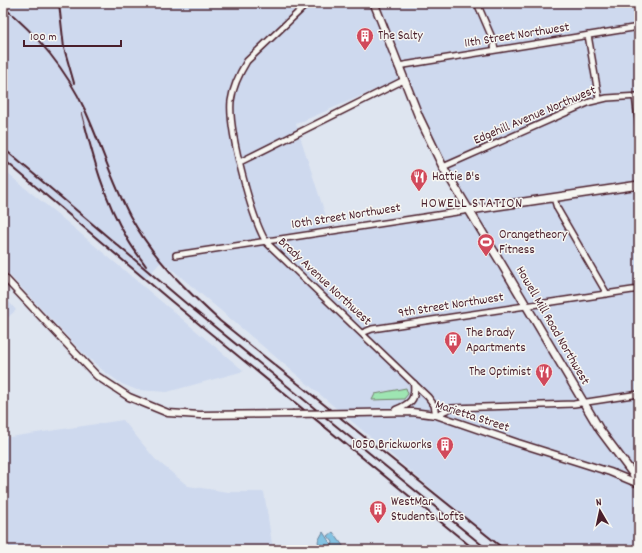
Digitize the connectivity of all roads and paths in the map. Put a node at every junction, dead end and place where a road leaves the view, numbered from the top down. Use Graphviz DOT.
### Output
graph roads {
  1 [pos="308,3"];
  2 [pos="374,3"];
  3 [pos="477,3"];
  4 [pos="639,27"];
  5 [pos="588,35"];
  6 [pos="495,50"];
  7 [pos="398,66"];
  8 [pos="404,80"];
  9 [pos="637,96"];
  10 [pos="599,99"];
  11 [pos="639,127"];
  12 [pos="240,162"];
  13 [pos="443,167"];
  14 [pos="639,185"];
  15 [pos="554,198"];
  16 [pos="470,210"];
  17 [pos="266,242"];
  18 [pos="176,255"];
  19 [pos="3,276"];
  20 [pos="639,289"];
  21 [pos="607,294"];
  22 [pos="527,306"];
  23 [pos="362,333"];
  24 [pos="414,384"];
  25 [pos="639,394"];
  26 [pos="583,403"];
  27 [pos="392,411"];
  28 [pos="436,415"];
  29 [pos="639,483"];
  1 -- 12 [label="street, Brady Avenue Northwest"];
  2 -- 7 [label="main road, Howell Mill Road Northwest"];
  3 -- 6 [label="street"];
  4 -- 5 [label="street, 11th Street Northwest"];
  5 -- 6 [label="street, 11th Street Northwest"];
  5 -- 10 [label="street"];
  6 -- 7 [label="street, 11th Street Northwest"];
  7 -- 8 [label="main road, Howell Mill Road Northwest"];
  8 -- 12 [label="street"];
  8 -- 13 [label="main road, Howell Mill Road Northwest"];
  9 -- 10 [label="street, Edgehill Avenue Northwest"];
  9 -- 11 [label="street"];
  10 -- 13 [label="street, Edgehill Avenue Northwest"];
  12 -- 17 [label="street, Brady Avenue Northwest"];
  13 -- 16 [label="main road, Howell Mill Road Northwest"];
  14 -- 15 [label="main road, 10th Street Northwest"];
  15 -- 16 [label="main road, 10th Street Northwest"];
  15 -- 21 [label="street"];
  16 -- 17 [label="street, 10th Street Northwest"];
  16 -- 22 [label="main road, Howell Mill Road Northwest"];
  17 -- 18 [label="street, 10th Street Northwest"];
  17 -- 23 [label="street, Brady Avenue Northwest"];
  19 -- 27 [label="street, Marietta Street, bridge"];
  20 -- 21 [label="street, 9th Street Northwest"];
  21 -- 22 [label="street, 9th Street Northwest"];
  22 -- 23 [label="street, 9th Street Northwest"];
  22 -- 26 [label="main road, Howell Mill Road Northwest"];
  23 -- 24 [label="street, Brady Avenue Northwest"];
  24 -- 27 [label="street"];
  24 -- 28 [label="street, Brady Avenue Northwest"];
  25 -- 26 [label="street"];
  26 -- 28 [label="street"];
  26 -- 29 [label="main road, Howell Mill Road Northwest"];
  27 -- 28 [label="street, Marietta Street"];
  28 -- 29 [label="street, Marietta Street"];
}
